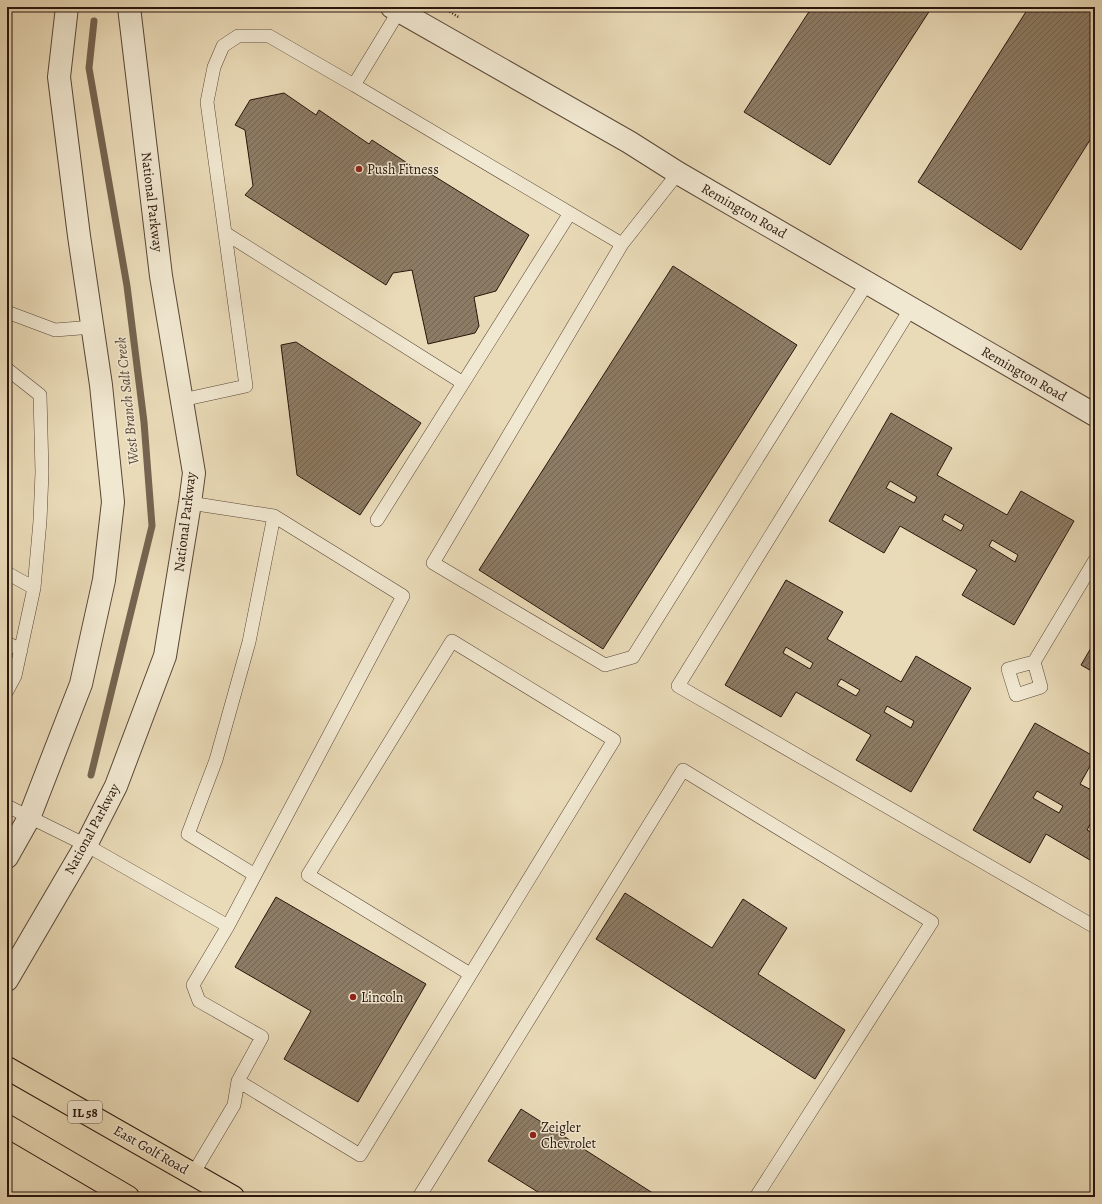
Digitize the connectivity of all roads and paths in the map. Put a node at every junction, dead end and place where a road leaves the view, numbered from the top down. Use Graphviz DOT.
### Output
graph roads {
  1 [pos="67,7"];
  2 [pos="129,7"];
  3 [pos="396,9"];
  4 [pos="354,84"];
  5 [pos="678,173"];
  6 [pos="570,213"];
  7 [pos="225,233"];
  8 [pos="622,244"];
  9 [pos="867,283"];
  10 [pos="910,308"];
  11 [pos="7,312"];
  12 [pos="93,327"];
  13 [pos="7,369"];
  14 [pos="463,383"];
  15 [pos="182,400"];
  16 [pos="1095,415"];
  17 [pos="190,504"];
  18 [pos="274,516"];
  19 [pos="377,520"];
  20 [pos="1095,560"];
  21 [pos="7,573"];
  22 [pos="34,588"];
  23 [pos="7,643"];
  24 [pos="21,650"];
  25 [pos="1034,662"];
  26 [pos="7,691"];
  27 [pos="7,806"];
  28 [pos="29,818"];
  29 [pos="86,845"];
  30 [pos="7,857"];
  31 [pos="255,875"];
  32 [pos="228,926"];
  33 [pos="1095,927"];
  34 [pos="470,974"];
  35 [pos="7,980"];
  36 [pos="7,1068"];
  37 [pos="238,1081"];
  38 [pos="7,1126"];
  39 [pos="194,1174"];
  40 [pos="128,1197"];
  41 [pos="233,1197"];
  42 [pos="419,1197"];
  43 [pos="756,1197"];
  1 -- 12 [label="street"];
  2 -- 15 [label="street, National Parkway"];
  3 -- 4 [label="lane"];
  3 -- 5 [label="street, Remington Road"];
  4 -- 6 [label="lane"];
  4 -- 7 [label="lane"];
  5 -- 8 [label="lane"];
  5 -- 9 [label="street, Remington Road"];
  6 -- 8 [label="lane"];
  6 -- 14 [label="lane"];
  7 -- 14 [label="lane"];
  7 -- 15 [label="lane"];
  8 -- 9 [label="lane"];
  9 -- 10 [label="street, Remington Road"];
  10 -- 16 [label="street, Remington Road"];
  10 -- 33 [label="lane"];
  11 -- 12 [label="lane"];
  12 -- 28 [label="street"];
  13 -- 22 [label="lane"];
  14 -- 19 [label="lane"];
  15 -- 17 [label="street, National Parkway"];
  17 -- 18 [label="lane"];
  17 -- 29 [label="street, National Parkway"];
  18 -- 31 [label="lane"];
  18 -- 31 [label="lane"];
  20 -- 25 [label="lane"];
  21 -- 22 [label="lane"];
  22 -- 24 [label="lane"];
  23 -- 24 [label="lane"];
  24 -- 26 [label="lane"];
  27 -- 28 [label="lane"];
  28 -- 29 [label="lane"];
  28 -- 30 [label="street"];
  29 -- 32 [label="lane"];
  29 -- 35 [label="street, National Parkway"];
  31 -- 32 [label="lane"];
  32 -- 37 [label="lane"];
  34 -- 34 [label="lane"];
  34 -- 37 [label="lane"];
  36 -- 39 [label="main road, East Golf Road / IL 58"];
  37 -- 39 [label="lane"];
  38 -- 40 [label="main road"];
  39 -- 41 [label="main road, East Golf Road / IL 58"];
  42 -- 43 [label="lane"];
}
